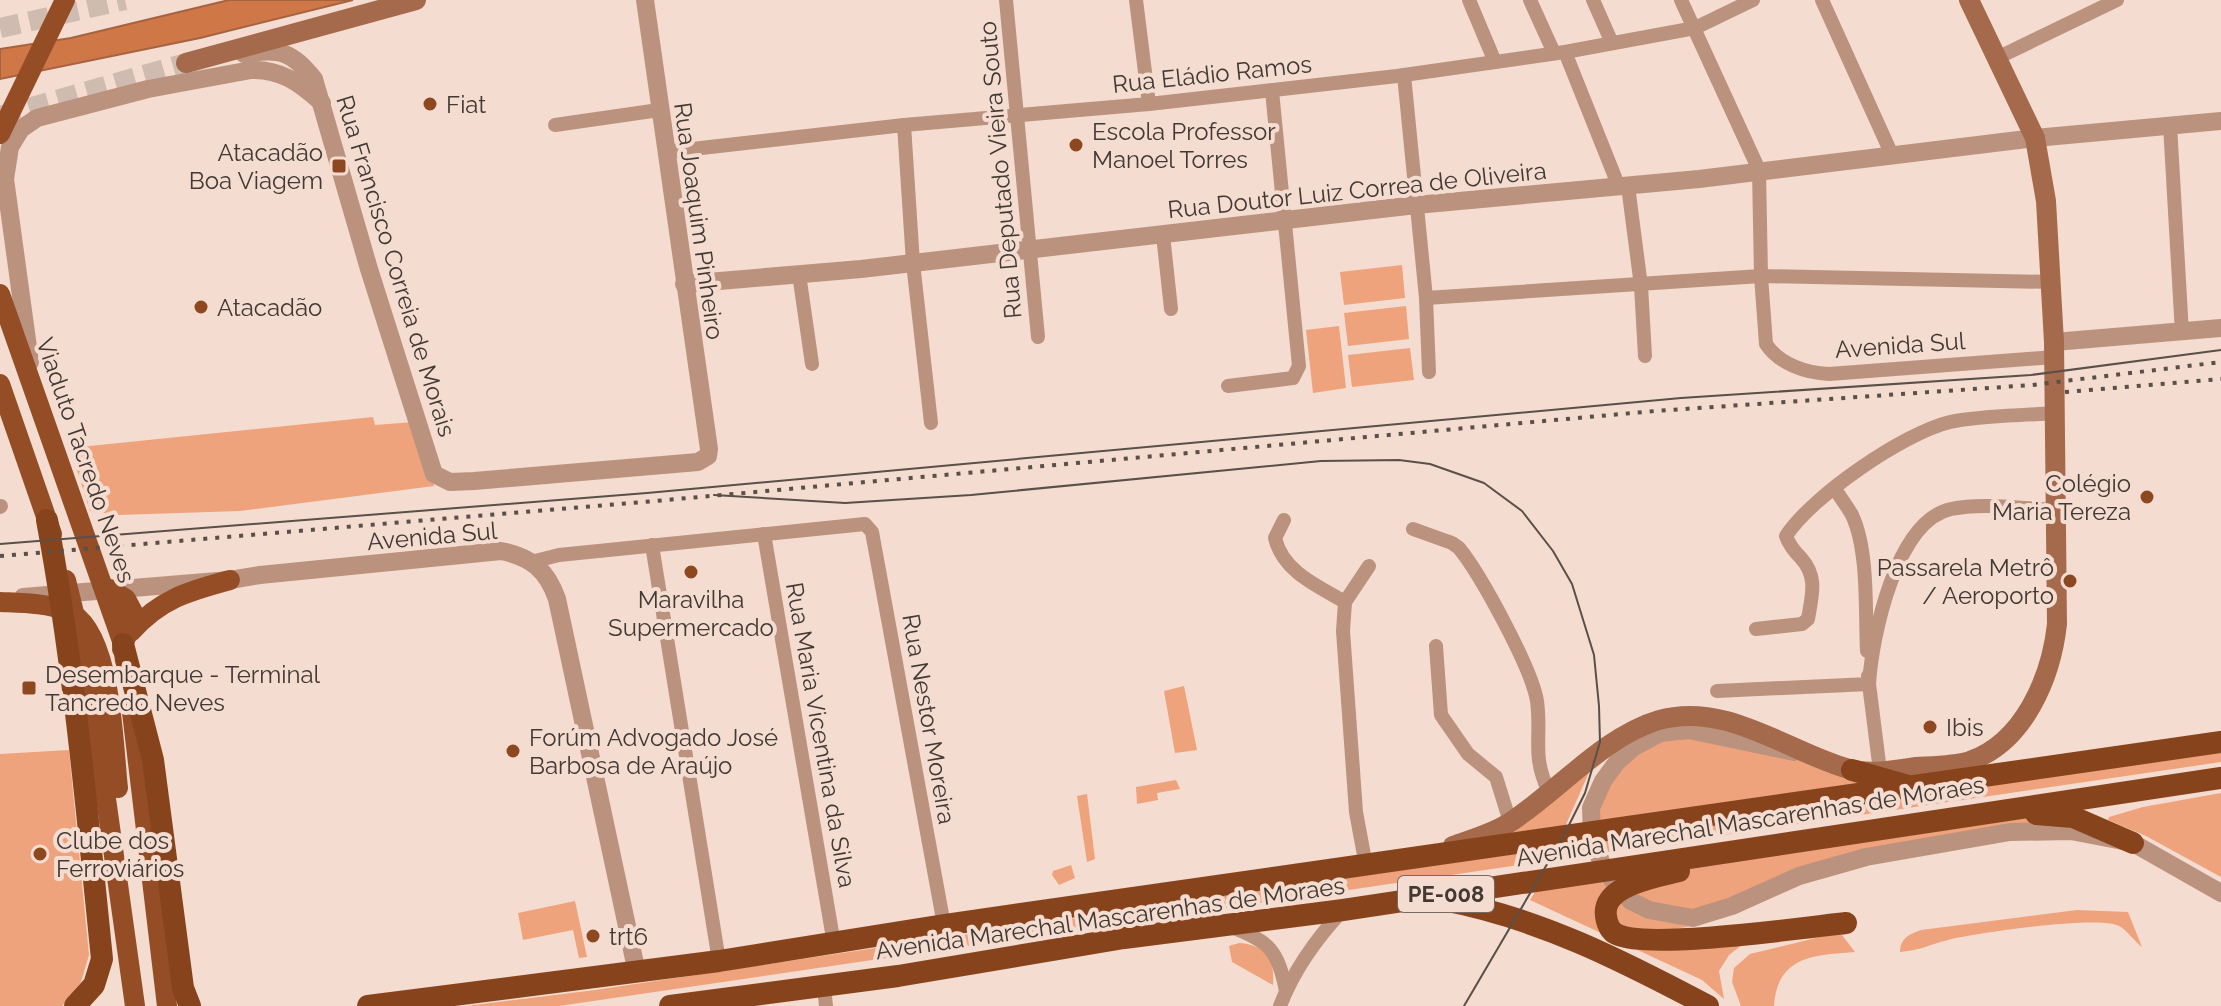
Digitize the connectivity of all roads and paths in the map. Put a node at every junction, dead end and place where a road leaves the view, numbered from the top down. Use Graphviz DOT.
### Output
graph roads {
  1 [pos="65,0"];
  2 [pos="416,0"];
  3 [pos="645,0"];
  4 [pos="1006,0"];
  5 [pos="1136,0"];
  6 [pos="1469,0"];
  7 [pos="1530,0"];
  8 [pos="1593,0"];
  9 [pos="1681,0"];
  10 [pos="1753,0"];
  11 [pos="1822,0"];
  12 [pos="1969,0"];
  13 [pos="2117,0"];
  14 [pos="1695,28"];
  15 [pos="1612,43"];
  16 [pos="1560,52"];
  17 [pos="1997,58"];
  18 [pos="193,61"];
  19 [pos="1495,62"];
  20 [pos="1404,75"];
  21 [pos="1272,91"];
  22 [pos="322,103"];
  23 [pos="1149,104"];
  24 [pos="659,110"];
  25 [pos="1018,114"];
  26 [pos="2221,121"];
  27 [pos="555,125"];
  28 [pos="904,125"];
  29 [pos="2170,125"];
  30 [pos="0,134"];
  31 [pos="2035,138"];
  32 [pos="666,152"];
  33 [pos="1892,155"];
  34 [pos="1759,170"];
  35 [pos="1623,186"];
  36 [pos="1416,205"];
  37 [pos="1286,221"];
  38 [pos="1163,235"];
  39 [pos="1028,249"];
  40 [pos="913,263"];
  41 [pos="799,274"];
  42 [pos="1761,276"];
  43 [pos="2052,282"];
  44 [pos="684,284"];
  45 [pos="1641,286"];
  46 [pos="0,294"];
  47 [pos="1426,298"];
  48 [pos="1171,309"];
  49 [pos="2221,328"];
  50 [pos="2182,333"];
  51 [pos="1038,337"];
  52 [pos="2054,350"];
  53 [pos="1645,356"];
  54 [pos="812,364"];
  55 [pos="1429,372"];
  56 [pos="0,384"];
  57 [pos="1228,386"];
  58 [pos="38,408"];
  59 [pos="2054,413"];
  60 [pos="931,423"];
  61 [pos="709,449"];
  62 [pos="434,474"];
  63 [pos="1835,489"];
  64 [pos="2056,510"];
  65 [pos="47,520"];
  66 [pos="1284,520"];
  67 [pos="865,524"];
  68 [pos="1413,529"];
  69 [pos="764,534"];
  70 [pos="652,545"];
  71 [pos="531,562"];
  72 [pos="1369,566"];
  73 [pos="230,580"];
  74 [pos="110,589"];
  75 [pos="0,601"];
  76 [pos="1345,602"];
  77 [pos="1756,629"];
  78 [pos="126,640"];
  79 [pos="1436,646"];
  80 [pos="1869,684"];
  81 [pos="1717,691"];
  82 [pos="112,695"];
  83 [pos="2221,742"];
  84 [pos="1816,756"];
  85 [pos="1852,770"];
  86 [pos="1880,771"];
  87 [pos="2221,778"];
  88 [pos="1914,787"];
  89 [pos="1549,792"];
  90 [pos="1963,815"];
  91 [pos="1510,822"];
  92 [pos="2133,843"];
  93 [pos="1743,849"];
  94 [pos="1392,862"];
  95 [pos="1366,866"];
  96 [pos="2221,893"];
  97 [pos="1426,896"];
  98 [pos="1343,910"];
  99 [pos="1846,923"];
  100 [pos="944,925"];
  101 [pos="1227,925"];
  102 [pos="834,944"];
  103 [pos="719,961"];
  104 [pos="637,973"];
  105 [pos="1286,991"];
  106 [pos="825,996"];
  107 [pos="75,1006"];
  108 [pos="135,1006"];
  109 [pos="146,1006"];
  110 [pos="156,1006"];
  111 [pos="167,1006"];
  112 [pos="190,1006"];
  113 [pos="368,1006"];
  114 [pos="670,1006"];
  115 [pos="1280,1006"];
  116 [pos="1708,1006"];
  1 -- 30 [label="main road"];
  2 -- 18 [label="main road"];
  3 -- 24 [label="street, Rua Joaquim Pinheiro"];
  4 -- 25 [label="street, Rua Deputado Vieira Souto"];
  5 -- 23 [label="street"];
  6 -- 19 [label="street"];
  7 -- 16 [label="street"];
  8 -- 15 [label="street"];
  9 -- 14 [label="street"];
  10 -- 14 [label="street, Rua Eládio Ramos"];
  11 -- 33 [label="street"];
  12 -- 17 [label="main road, Avenida Marechal Mascarenhas de Moraes"];
  13 -- 17 [label="street"];
  14 -- 15 [label="street, Rua Eládio Ramos"];
  14 -- 34 [label="street"];
  15 -- 16 [label="street, Rua Eládio Ramos"];
  16 -- 19 [label="street, Rua Eládio Ramos"];
  16 -- 35 [label="street"];
  17 -- 31 [label="main road, Avenida Marechal Mascarenhas de Moraes"];
  18 -- 22 [label="street, Rua Francisco Correia de Morais"];
  19 -- 20 [label="street, Rua Eládio Ramos"];
  20 -- 21 [label="street, Rua Eládio Ramos"];
  20 -- 36 [label="street"];
  21 -- 23 [label="street, Rua Eládio Ramos"];
  21 -- 37 [label="street"];
  22 -- 58 [label="street"];
  22 -- 62 [label="street, Rua Francisco Correia de Morais"];
  23 -- 25 [label="street, Rua Eládio Ramos"];
  24 -- 27 [label="street"];
  24 -- 32 [label="street, Rua Joaquim Pinheiro"];
  25 -- 28 [label="street, Rua Eládio Ramos"];
  25 -- 39 [label="street, Rua Deputado Vieira Souto"];
  26 -- 29 [label="street, Rua Doutor Luiz Correa de Oliveira"];
  28 -- 32 [label="street, Rua Eládio Ramos"];
  28 -- 40 [label="street"];
  29 -- 31 [label="street, Rua Doutor Luiz Correa de Oliveira"];
  29 -- 50 [label="street"];
  31 -- 33 [label="street, Rua Doutor Luiz Correa de Oliveira"];
  31 -- 43 [label="main road, Avenida Marechal Mascarenhas de Moraes"];
  32 -- 44 [label="street, Rua Joaquim Pinheiro"];
  33 -- 34 [label="street, Rua Doutor Luiz Correa de Oliveira"];
  34 -- 35 [label="street, Rua Doutor Luiz Correa de Oliveira"];
  34 -- 42 [label="street"];
  35 -- 36 [label="street, Rua Doutor Luiz Correa de Oliveira"];
  35 -- 45 [label="street"];
  36 -- 37 [label="street, Rua Doutor Luiz Correa de Oliveira"];
  36 -- 47 [label="street"];
  37 -- 38 [label="street, Rua Doutor Luiz Correa de Oliveira"];
  37 -- 57 [label="street"];
  38 -- 39 [label="street, Rua Doutor Luiz Correa de Oliveira"];
  38 -- 48 [label="street"];
  39 -- 40 [label="street, Rua Doutor Luiz Correa de Oliveira"];
  39 -- 51 [label="street, Rua Deputado Vieira Souto"];
  40 -- 41 [label="street, Rua Doutor Luiz Correa de Oliveira"];
  40 -- 60 [label="street"];
  41 -- 44 [label="street, Rua Doutor Luiz Correa de Oliveira"];
  41 -- 54 [label="street"];
  42 -- 43 [label="street"];
  42 -- 45 [label="street"];
  42 -- 52 [label="street, Avenida Sul"];
  43 -- 52 [label="main road, Avenida Marechal Mascarenhas de Moraes"];
  44 -- 61 [label="street, Rua Joaquim Pinheiro"];
  45 -- 47 [label="street"];
  45 -- 53 [label="street"];
  46 -- 58 [label="main road, Viaduto Tacredo Neves"];
  47 -- 55 [label="street"];
  49 -- 50 [label="street, Avenida Sul"];
  50 -- 52 [label="street, Avenida Sul"];
  52 -- 59 [label="main road, Avenida Marechal Mascarenhas de Moraes"];
  56 -- 65 [label="main road"];
  58 -- 78 [label="main road, Viaduto Tacredo Neves"];
  59 -- 63 [label="street"];
  59 -- 64 [label="main road, Avenida Marechal Mascarenhas de Moraes"];
  61 -- 62 [label="street, Avenida Sul"];
  63 -- 77 [label="street"];
  63 -- 80 [label="street"];
  64 -- 80 [label="street"];
  64 -- 86 [label="main road, Avenida Marechal Mascarenhas de Moraes"];
  65 -- 107 [label="highway"];
  65 -- 108 [label="main road"];
  66 -- 76 [label="street"];
  67 -- 69 [label="street, Avenida Sul"];
  67 -- 100 [label="street, Rua Nestor Moreira"];
  68 -- 89 [label="street"];
  69 -- 70 [label="street, Avenida Sul"];
  69 -- 102 [label="street, Rua Maria Vicentina da Silva"];
  70 -- 71 [label="street, Avenida Sul"];
  70 -- 103 [label="street"];
  71 -- 73 [label="street, Avenida Sul"];
  71 -- 104 [label="street"];
  72 -- 76 [label="street"];
  73 -- 74 [label="street, Avenida Sul"];
  73 -- 78 [label="main road"];
  74 -- 75 [label="street, Avenida Sul"];
  74 -- 78 [label="main road"];
  75 -- 82 [label="main road"];
  76 -- 95 [label="street"];
  78 -- 82 [label="main road"];
  78 -- 111 [label="main road"];
  78 -- 112 [label="highway"];
  79 -- 91 [label="street"];
  80 -- 81 [label="street"];
  80 -- 86 [label="street"];
  82 -- 109 [label="main road"];
  82 -- 110 [label="main road"];
  83 -- 88 [label="highway, Avenida Marechal Mascarenhas de Moraes / PE-008"];
  84 -- 85 [label="main road, Avenida Marechal Mascarenhas de Moraes"];
  84 -- 89 [label="main road, Avenida Marechal Mascarenhas de Moraes"];
  84 -- 92 [label="street"];
  85 -- 86 [label="main road, Avenida Marechal Mascarenhas de Moraes"];
  85 -- 88 [label="highway"];
  87 -- 90 [label="highway, Avenida Marechal Mascarenhas de Moraes / PE-008"];
  88 -- 94 [label="highway, Avenida Marechal Mascarenhas de Moraes / PE-008"];
  89 -- 91 [label="main road, Avenida Marechal Mascarenhas de Moraes"];
  90 -- 92 [label="highway"];
  90 -- 93 [label="highway, Avenida Marechal Mascarenhas de Moraes / PE-008"];
  91 -- 94 [label="main road, Avenida Marechal Mascarenhas de Moraes"];
  92 -- 96 [label="street"];
  93 -- 97 [label="highway, Avenida Marechal Mascarenhas de Moraes / PE-008"];
  93 -- 99 [label="highway"];
  94 -- 95 [label="highway, Avenida Marechal Mascarenhas de Moraes / PE-008"];
  95 -- 100 [label="highway, Avenida Marechal Mascarenhas de Moraes / PE-008"];
  97 -- 98 [label="highway, Avenida Marechal Mascarenhas de Moraes / PE-008"];
  97 -- 116 [label="highway"];
  98 -- 101 [label="highway, Avenida Marechal Mascarenhas de Moraes / PE-008"];
  98 -- 105 [label="street"];
  100 -- 102 [label="highway, Avenida Marechal Mascarenhas de Moraes / PE-008"];
  101 -- 105 [label="street"];
  101 -- 106 [label="highway, Avenida Marechal Mascarenhas de Moraes / PE-008"];
  102 -- 103 [label="highway, Avenida Marechal Mascarenhas de Moraes / PE-008"];
  103 -- 104 [label="highway, Avenida Marechal Mascarenhas de Moraes / PE-008"];
  104 -- 113 [label="highway, Avenida Marechal Mascarenhas de Moraes / PE-008"];
  105 -- 115 [label="street"];
  106 -- 114 [label="highway, Avenida Marechal Mascarenhas de Moraes / PE-008"];
}
